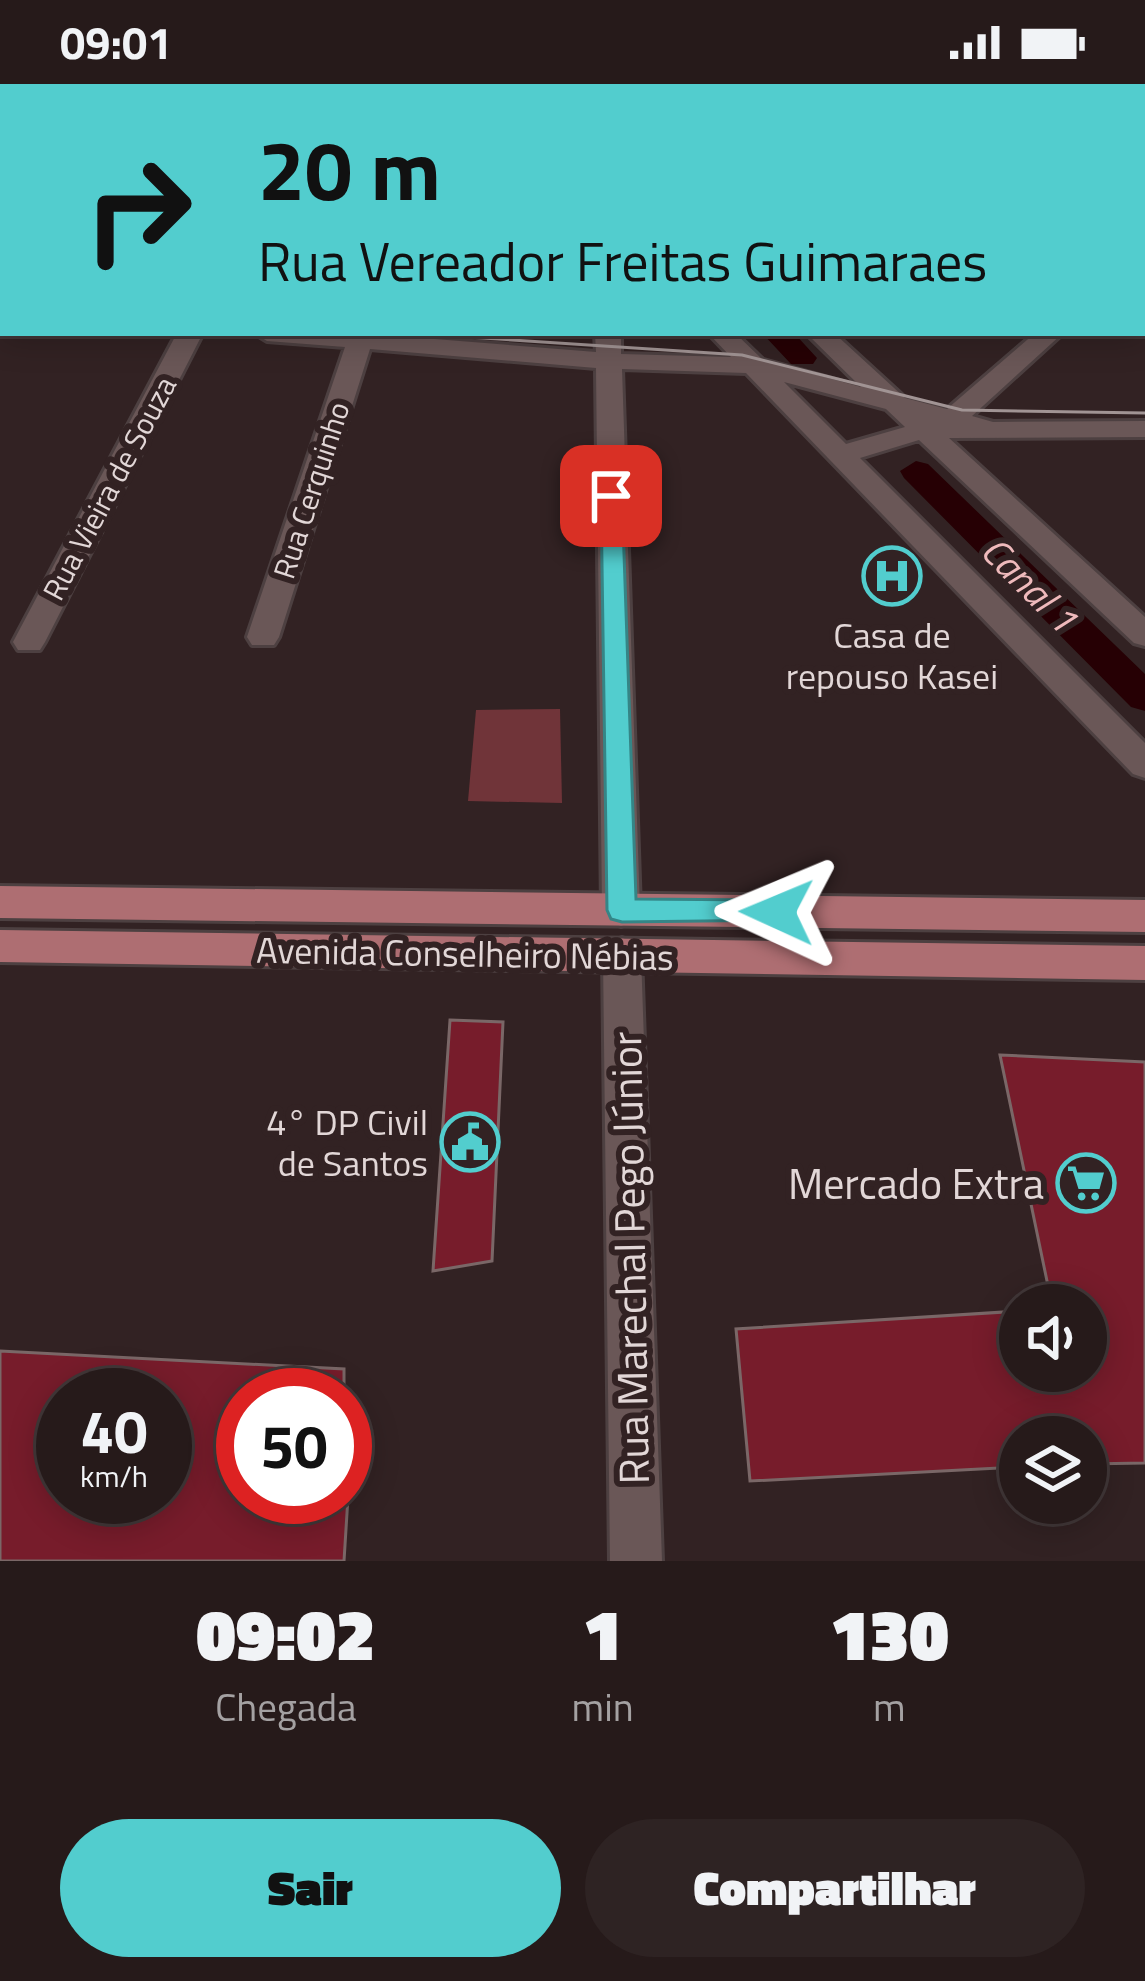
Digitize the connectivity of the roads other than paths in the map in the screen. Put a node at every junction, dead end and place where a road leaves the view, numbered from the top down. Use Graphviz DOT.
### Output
graph roads {
  1 [pos="188,336"];
  2 [pos="294,336"];
  3 [pos="724,336"];
  4 [pos="822,336"];
  5 [pos="1046,336"];
  6 [pos="359,343"];
  7 [pos="608,347"];
  8 [pos="754,366"];
  9 [pos="896,404"];
  10 [pos="939,424"];
  11 [pos="1145,429"];
  12 [pos="842,454"];
  13 [pos="1145,635"];
  14 [pos="263,637"];
  15 [pos="28,642"];
  16 [pos="1145,765"];
  17 [pos="0,902"];
  18 [pos="1145,916"];
  19 [pos="622,933"];
  20 [pos="0,946"];
  21 [pos="1145,963"];
  22 [pos="636,1561"];
  1 -- 15 [label="street, Rua Vieira de Souza"];
  2 -- 6 [label="street"];
  3 -- 8 [label="street"];
  4 -- 9 [label="street"];
  5 -- 10 [label="street"];
  6 -- 7 [label="street"];
  6 -- 14 [label="street, Rua Cerquinho"];
  7 -- 8 [label="street"];
  7 -- 19 [label="street, Rua Marechal Pego Júnior"];
  8 -- 9 [label="street"];
  8 -- 12 [label="street"];
  9 -- 10 [label="street"];
  10 -- 11 [label="street"];
  10 -- 12 [label="street"];
  10 -- 13 [label="street"];
  12 -- 16 [label="street"];
  17 -- 19 [label="main road, Avenida Conselheiro Nébias"];
  18 -- 19 [label="main road, Avenida Conselheiro Nébias"];
  19 -- 20 [label="main road, Avenida Conselheiro Nébias"];
  19 -- 21 [label="main road, Avenida Conselheiro Nébias"];
  19 -- 22 [label="street, Rua Marechal Pego Júnior"];
}
